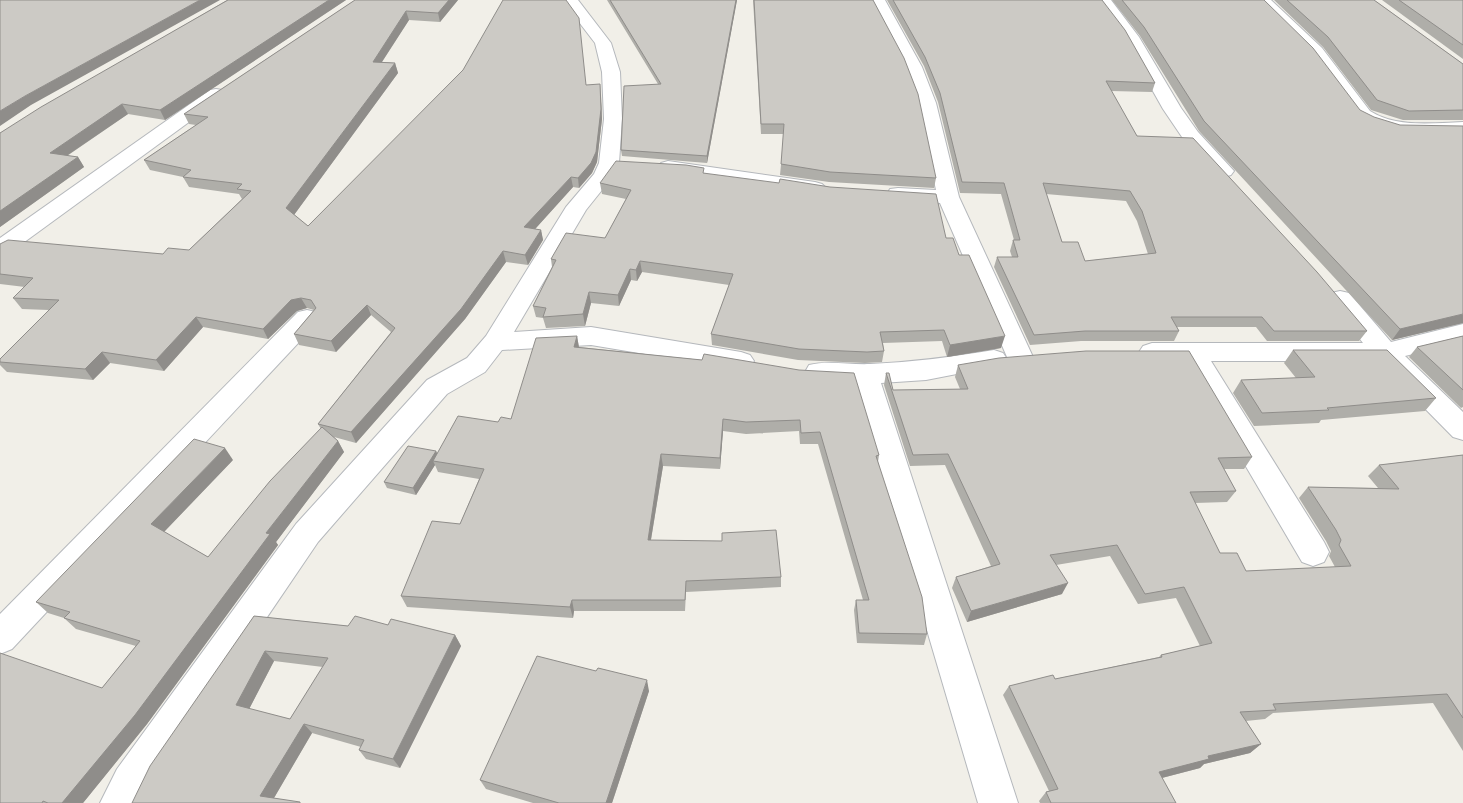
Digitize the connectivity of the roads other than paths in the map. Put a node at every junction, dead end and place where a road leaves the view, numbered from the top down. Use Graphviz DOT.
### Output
graph roads {
  1 [pos="570,0"];
  2 [pos="877,0"];
  3 [pos="1103,0"];
  4 [pos="1262,0"];
  5 [pos="228,86"];
  6 [pos="1463,128"];
  7 [pos="628,164"];
  8 [pos="1235,184"];
  9 [pos="839,190"];
  10 [pos="878,193"];
  11 [pos="948,197"];
  12 [pos="0,249"];
  13 [pos="1326,283"];
  14 [pos="307,318"];
  15 [pos="1463,333"];
  16 [pos="495,342"];
  17 [pos="1127,352"];
  18 [pos="1192,352"];
  19 [pos="1385,352"];
  20 [pos="1046,355"];
  21 [pos="1020,357"];
  22 [pos="761,365"];
  23 [pos="798,371"];
  24 [pos="865,374"];
  25 [pos="1463,428"];
  26 [pos="1313,552"];
  27 [pos="0,638"];
  28 [pos="120,803"];
  29 [pos="998,803"];
  1 -- 7 [label="street"];
  2 -- 11 [label="street"];
  3 -- 8 [label="street"];
  4 -- 6 [label="street"];
  5 -- 12 [label="street"];
  7 -- 9 [label="street"];
  7 -- 16 [label="street"];
  10 -- 11 [label="street"];
  11 -- 21 [label="street"];
  13 -- 19 [label="street"];
  14 -- 27 [label="street"];
  15 -- 19 [label="street"];
  16 -- 22 [label="street"];
  16 -- 28 [label="street"];
  17 -- 18 [label="street"];
  18 -- 19 [label="street"];
  18 -- 26 [label="street"];
  19 -- 25 [label="street"];
  20 -- 21 [label="street"];
  21 -- 24 [label="street"];
  23 -- 24 [label="street"];
  24 -- 29 [label="street"];
}
